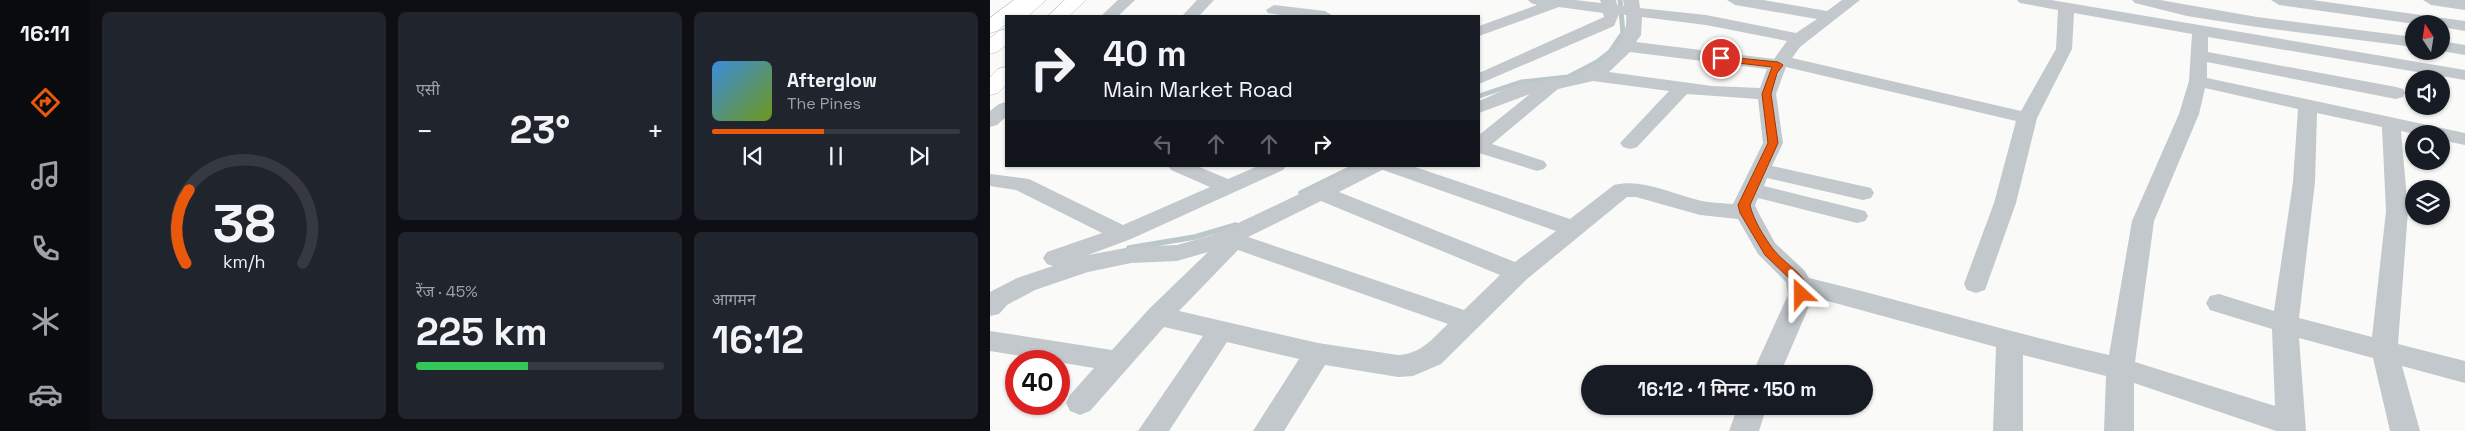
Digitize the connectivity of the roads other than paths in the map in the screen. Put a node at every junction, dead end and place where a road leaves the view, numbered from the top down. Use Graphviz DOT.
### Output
graph roads {
  1 [pos="1026,0"];
  2 [pos="1037,0"];
  3 [pos="1051,0"];
  4 [pos="1077,0"];
  5 [pos="1093,0"];
  6 [pos="1127,0"];
  7 [pos="1206,0"];
  8 [pos="1536,0"];
  9 [pos="1735,0"];
  10 [pos="1852,0"];
  11 [pos="2025,0"];
  12 [pos="2142,0"];
  13 [pos="2279,0"];
  14 [pos="2431,0"];
  15 [pos="1558,2"];
  16 [pos="2465,5"];
  17 [pos="1621,6"];
  18 [pos="2356,6"];
  19 [pos="2066,7"];
  20 [pos="1275,9"];
  21 [pos="1006,15"];
  22 [pos="1017,15"];
  23 [pos="1031,15"];
  24 [pos="1058,15"];
  25 [pos="1075,15"];
  26 [pos="1111,15"];
  27 [pos="1191,15"];
  28 [pos="1318,15"];
  29 [pos="1005,16"];
  30 [pos="1830,16"];
  31 [pos="1005,25"];
  32 [pos="2465,26"];
  33 [pos="990,27"];
  34 [pos="1480,31"];
  35 [pos="2200,31"];
  36 [pos="990,36"];
  37 [pos="1005,36"];
  38 [pos="2380,38"];
  39 [pos="1799,39"];
  40 [pos="2405,41"];
  41 [pos="1625,46"];
  42 [pos="990,48"];
  43 [pos="2450,48"];
  44 [pos="2465,50"];
  45 [pos="2199,55"];
  46 [pos="1005,59"];
  47 [pos="1780,63"];
  48 [pos="2391,63"];
  49 [pos="990,72"];
  50 [pos="1591,74"];
  51 [pos="1005,75"];
  52 [pos="2465,75"];
  53 [pos="1480,79"];
  54 [pos="2198,81"];
  55 [pos="1551,86"];
  56 [pos="990,88"];
  57 [pos="1683,88"];
  58 [pos="2396,93"];
  59 [pos="1767,94"];
  60 [pos="2308,105"];
  61 [pos="1480,107"];
  62 [pos="1005,109"];
  63 [pos="2027,118"];
  64 [pos="990,122"];
  65 [pos="2396,124"];
  66 [pos="2405,126"];
  67 [pos="2450,136"];
  68 [pos="2465,139"];
  69 [pos="1630,143"];
  70 [pos="1480,145"];
  71 [pos="1480,146"];
  72 [pos="1537,164"];
  73 [pos="1180,167"];
  74 [pos="1274,167"];
  75 [pos="1373,167"];
  76 [pos="1394,167"];
  77 [pos="1760,170"];
  78 [pos="990,180"];
  79 [pos="1228,187"];
  80 [pos="1321,192"];
  81 [pos="1863,193"];
  82 [pos="1748,201"];
  83 [pos="1857,216"];
  84 [pos="1572,228"];
  85 [pos="1123,234"];
  86 [pos="1230,239"];
  87 [pos="1518,273"];
  88 [pos="1976,284"];
  89 [pos="1802,286"];
  90 [pos="990,287"];
  91 [pos="2219,304"];
  92 [pos="990,307"];
  93 [pos="1158,316"];
  94 [pos="1467,321"];
  95 [pos="2285,324"];
  96 [pos="1221,330"];
  97 [pos="990,341"];
  98 [pos="2010,341"];
  99 [pos="2384,349"];
  100 [pos="1318,353"];
  101 [pos="1116,361"];
  102 [pos="1770,365"];
  103 [pos="2120,368"];
  104 [pos="2465,372"];
  105 [pos="1080,403"];
  106 [pos="1750,415"];
  107 [pos="2291,427"];
  108 [pos="1153,431"];
  109 [pos="1268,431"];
  110 [pos="1744,431"];
  111 [pos="2008,431"];
  112 [pos="2119,431"];
  113 [pos="2405,431"];
  1 -- 21 [label="main road"];
  2 -- 22 [label="main road"];
  3 -- 23 [label="main road"];
  4 -- 24 [label="main road"];
  5 -- 25 [label="main road"];
  6 -- 26 [label="street"];
  7 -- 27 [label="street"];
  8 -- 15 [label="street"];
  9 -- 30 [label="street"];
  10 -- 30 [label="street"];
  11 -- 19 [label="street"];
  12 -- 38 [label="street"];
  13 -- 18 [label="street"];
  14 -- 16 [label="street"];
  15 -- 17 [label="street"];
  15 -- 34 [label="street"];
  17 -- 39 [label="street"];
  17 -- 41 [label="street"];
  17 -- 53 [label="street"];
  18 -- 32 [label="street"];
  18 -- 38 [label="street"];
  19 -- 35 [label="street"];
  19 -- 63 [label="street"];
  20 -- 28 [label="street"];
  29 -- 33 [label="main road"];
  30 -- 39 [label="street"];
  31 -- 36 [label="main road"];
  35 -- 45 [label="street"];
  35 -- 48 [label="street"];
  37 -- 42 [label="main road"];
  38 -- 40 [label="street"];
  38 -- 48 [label="street"];
  39 -- 47 [label="street"];
  41 -- 47 [label="street"];
  41 -- 50 [label="street"];
  43 -- 44 [label="street"];
  45 -- 54 [label="street"];
  45 -- 58 [label="street"];
  46 -- 49 [label="main road"];
  47 -- 59 [label="street"];
  47 -- 63 [label="street"];
  48 -- 52 [label="street"];
  48 -- 58 [label="street"];
  50 -- 55 [label="street"];
  50 -- 57 [label="street"];
  51 -- 56 [label="main road"];
  54 -- 60 [label="street"];
  54 -- 103 [label="street"];
  55 -- 61 [label="street"];
  55 -- 70 [label="street"];
  57 -- 59 [label="street"];
  57 -- 69 [label="street"];
  58 -- 65 [label="street"];
  59 -- 77 [label="street"];
  60 -- 65 [label="street"];
  60 -- 95 [label="street"];
  62 -- 64 [label="street"];
  63 -- 88 [label="street"];
  65 -- 66 [label="street"];
  65 -- 99 [label="street"];
  67 -- 68 [label="street"];
  71 -- 72 [label="street"];
  73 -- 79 [label="street"];
  74 -- 79 [label="street"];
  75 -- 80 [label="street"];
  76 -- 84 [label="street"];
  77 -- 81 [label="street"];
  77 -- 82 [label="street"];
  78 -- 85 [label="street"];
  79 -- 85 [label="street"];
  80 -- 86 [label="street"];
  80 -- 87 [label="street"];
  82 -- 83 [label="street"];
  82 -- 84 [label="street"];
  82 -- 89 [label="street"];
  84 -- 87 [label="street"];
  85 -- 90 [label="street"];
  86 -- 92 [label="street"];
  86 -- 93 [label="street"];
  86 -- 94 [label="street"];
  87 -- 94 [label="street"];
  89 -- 98 [label="street"];
  89 -- 102 [label="street"];
  91 -- 95 [label="street"];
  93 -- 96 [label="street"];
  93 -- 101 [label="street"];
  94 -- 100 [label="street"];
  95 -- 99 [label="street"];
  95 -- 107 [label="street"];
  96 -- 100 [label="street"];
  96 -- 108 [label="street"];
  97 -- 101 [label="street"];
  98 -- 103 [label="street"];
  98 -- 111 [label="street"];
  99 -- 104 [label="street"];
  99 -- 113 [label="street"];
  100 -- 109 [label="street"];
  101 -- 105 [label="street"];
  103 -- 107 [label="street"];
  103 -- 112 [label="street"];
  106 -- 110 [label="street"];
}
